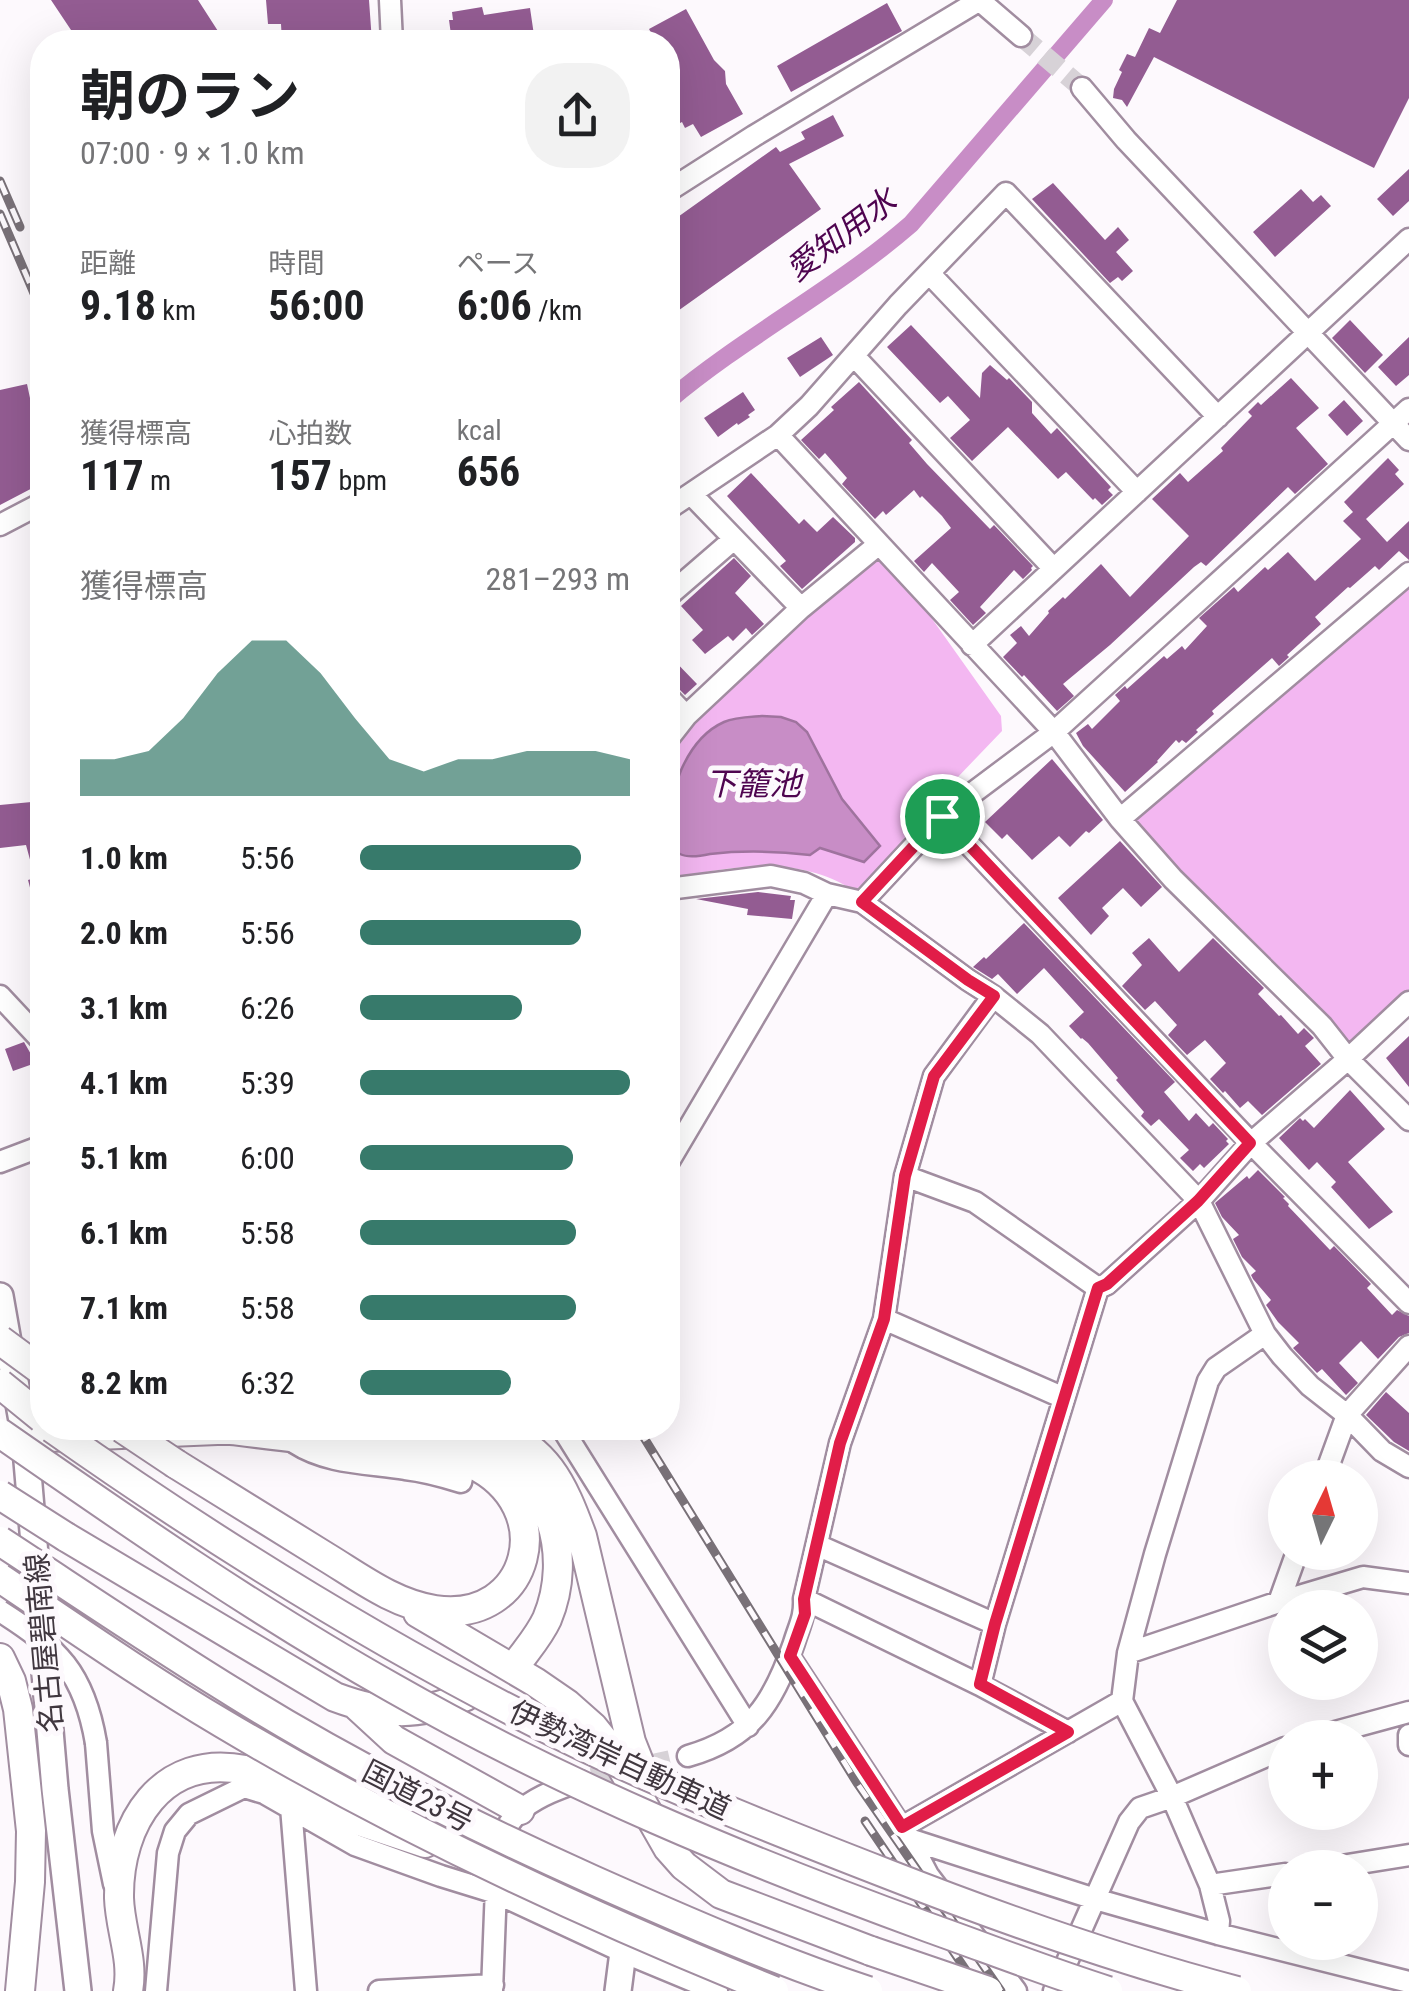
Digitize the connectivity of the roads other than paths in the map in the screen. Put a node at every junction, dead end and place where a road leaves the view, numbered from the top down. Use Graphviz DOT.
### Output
graph roads {
  1 [pos="390,0"];
  2 [pos="980,0"];
  3 [pos="391,30"];
  4 [pos="1021,36"];
  5 [pos="1082,88"];
  6 [pos="680,184"];
  7 [pos="1409,238"];
  8 [pos="929,273"];
  9 [pos="1310,332"];
  10 [pos="854,356"];
  11 [pos="1218,416"];
  12 [pos="1401,416"];
  13 [pos="778,436"];
  14 [pos="1409,440"];
  15 [pos="1137,492"];
  16 [pos="691,494"];
  17 [pos="680,501"];
  18 [pos="30,509"];
  19 [pos="0,525"];
  20 [pos="734,538"];
  21 [pos="878,544"];
  22 [pos="1054,569"];
  23 [pos="1409,573"];
  24 [pos="680,585"];
  25 [pos="801,608"];
  26 [pos="972,645"];
  27 [pos="680,710"];
  28 [pos="686,716"];
  29 [pos="680,724"];
  30 [pos="1054,732"];
  31 [pos="942,816"];
  32 [pos="1120,819"];
  33 [pos="680,887"];
  34 [pos="827,894"];
  35 [pos="862,902"];
  36 [pos="0,996"];
  37 [pos="994,996"];
  38 [pos="1409,1002"];
  39 [pos="30,1028"];
  40 [pos="1348,1059"];
  41 [pos="1409,1120"];
  42 [pos="680,1143"];
  43 [pos="1250,1143"];
  44 [pos="30,1151"];
  45 [pos="0,1162"];
  46 [pos="905,1176"];
  47 [pos="1198,1201"];
  48 [pos="1098,1288"];
  49 [pos="0,1296"];
  50 [pos="1409,1303"];
  51 [pos="884,1319"];
  52 [pos="1265,1334"];
  53 [pos="0,1340"];
  54 [pos="1409,1346"];
  55 [pos="30,1362"];
  56 [pos="0,1388"];
  57 [pos="1064,1398"];
  58 [pos="30,1407"];
  59 [pos="1346,1416"];
  60 [pos="30,1421"];
  61 [pos="36,1440"];
  62 [pos="50,1440"];
  63 [pos="64,1440"];
  64 [pos="140,1440"];
  65 [pos="291,1440"];
  66 [pos="325,1440"];
  67 [pos="467,1440"];
  68 [pos="519,1440"];
  69 [pos="569,1440"];
  70 [pos="1330,1460"];
  71 [pos="1409,1466"];
  72 [pos="462,1478"];
  73 [pos="0,1495"];
  74 [pos="0,1541"];
  75 [pos="816,1545"];
  76 [pos="0,1578"];
  77 [pos="1409,1583"];
  78 [pos="1319,1590"];
  79 [pos="382,1592"];
  80 [pos="804,1599"];
  81 [pos="1268,1606"];
  82 [pos="0,1611"];
  83 [pos="995,1624"];
  84 [pos="1128,1653"];
  85 [pos="790,1656"];
  86 [pos="0,1658"];
  87 [pos="521,1658"];
  88 [pos="980,1684"];
  89 [pos="466,1696"];
  90 [pos="1122,1701"];
  91 [pos="355,1704"];
  92 [pos="1409,1712"];
  93 [pos="1378,1720"];
  94 [pos="748,1726"];
  95 [pos="1068,1732"];
  96 [pos="1409,1735"];
  97 [pos="1409,1745"];
  98 [pos="1268,1755"];
  99 [pos="688,1756"];
  100 [pos="592,1778"];
  101 [pos="1172,1797"];
  102 [pos="291,1807"];
  103 [pos="520,1810"];
  104 [pos="906,1833"];
  105 [pos="1409,1856"];
  106 [pos="1378,1861"];
  107 [pos="484,1862"];
  108 [pos="1268,1876"];
  109 [pos="704,1882"];
  110 [pos="1210,1885"];
  111 [pos="496,1893"];
  112 [pos="1094,1899"];
  113 [pos="119,1903"];
  114 [pos="1218,1934"];
  115 [pos="623,1952"];
  116 [pos="128,1954"];
  117 [pos="1409,1982"];
  118 [pos="492,1988"];
  119 [pos="20,1991"];
  120 [pos="78,1991"];
  121 [pos="128,1991"];
  122 [pos="137,1991"];
  123 [pos="156,1991"];
  124 [pos="306,1991"];
  125 [pos="379,1991"];
  126 [pos="618,1991"];
  127 [pos="717,1991"];
  128 [pos="774,1991"];
  129 [pos="868,1991"];
  130 [pos="988,1991"];
  131 [pos="1016,1991"];
  132 [pos="1054,1991"];
  133 [pos="1108,1991"];
  134 [pos="1237,1991"];
  1 -- 3 [label="street"];
  2 -- 4 [label="street"];
  2 -- 6 [label="street"];
  5 -- 9 [label="street"];
  7 -- 9 [label="street"];
  8 -- 10 [label="street"];
  8 -- 11 [label="street"];
  8 -- 15 [label="street"];
  9 -- 11 [label="street"];
  9 -- 12 [label="street"];
  10 -- 13 [label="street"];
  10 -- 22 [label="street"];
  11 -- 15 [label="street"];
  12 -- 14 [label="street"];
  12 -- 30 [label="street"];
  13 -- 16 [label="street"];
  13 -- 21 [label="street"];
  15 -- 22 [label="street"];
  16 -- 17 [label="street"];
  16 -- 20 [label="street"];
  18 -- 19 [label="street"];
  20 -- 24 [label="street"];
  20 -- 25 [label="street"];
  21 -- 25 [label="street"];
  21 -- 26 [label="street"];
  22 -- 26 [label="street"];
  23 -- 32 [label="street"];
  25 -- 28 [label="street"];
  26 -- 30 [label="street"];
  27 -- 28 [label="street"];
  28 -- 29 [label="street"];
  30 -- 31 [label="street"];
  30 -- 32 [label="street"];
  31 -- 35 [label="street"];
  31 -- 43 [label="street"];
  32 -- 40 [label="street"];
  33 -- 34 [label="street"];
  34 -- 35 [label="street"];
  34 -- 42 [label="street"];
  35 -- 37 [label="street"];
  36 -- 39 [label="street"];
  37 -- 46 [label="street"];
  37 -- 47 [label="street"];
  38 -- 40 [label="street"];
  40 -- 41 [label="street"];
  40 -- 43 [label="street"];
  43 -- 47 [label="street"];
  43 -- 50 [label="street"];
  44 -- 45 [label="street"];
  46 -- 48 [label="street"];
  46 -- 51 [label="street"];
  47 -- 48 [label="street"];
  47 -- 52 [label="street"];
  48 -- 57 [label="street"];
  49 -- 58 [label="main road, 名古屋碧南線"];
  51 -- 57 [label="street"];
  51 -- 75 [label="street"];
  52 -- 59 [label="street"];
  52 -- 84 [label="street"];
  53 -- 55 [label="highway, bridge"];
  54 -- 59 [label="street"];
  56 -- 60 [label="highway, bridge"];
  57 -- 83 [label="street"];
  59 -- 70 [label="street"];
  59 -- 71 [label="street"];
  61 -- 120 [label="main road, 名古屋碧南線"];
  62 -- 133 [label="highway, 伊勢湾岸自動車道, bridge"];
  63 -- 134 [label="highway, 伊勢湾岸自動車道, bridge"];
  64 -- 79 [label="highway, bridge"];
  65 -- 72 [label="street"];
  66 -- 79 [label="highway"];
  67 -- 87 [label="highway"];
  68 -- 109 [label="highway"];
  69 -- 94 [label="street"];
  73 -- 91 [label="highway, bridge"];
  74 -- 129 [label="highway, 国道23号, bridge"];
  75 -- 80 [label="street"];
  75 -- 83 [label="street"];
  76 -- 107 [label="highway, 国道23号, bridge"];
  77 -- 78 [label="street"];
  79 -- 109 [label="highway"];
  80 -- 85 [label="street"];
  80 -- 88 [label="street"];
  81 -- 84 [label="street"];
  82 -- 113 [label="street, bridge"];
  83 -- 88 [label="street"];
  84 -- 90 [label="street"];
  85 -- 94 [label="street"];
  85 -- 104 [label="street"];
  86 -- 119 [label="highway"];
  88 -- 95 [label="street"];
  89 -- 91 [label="highway"];
  90 -- 95 [label="street"];
  90 -- 101 [label="street"];
  91 -- 103 [label="highway"];
  92 -- 93 [label="street"];
  94 -- 99 [label="street"];
  95 -- 104 [label="street"];
  96 -- 97 [label="street"];
  98 -- 101 [label="street"];
  100 -- 103 [label="street"];
  101 -- 110 [label="street"];
  101 -- 112 [label="street"];
  102 -- 111 [label="street"];
  102 -- 123 [label="street"];
  102 -- 124 [label="street"];
  103 -- 111 [label="street"];
  104 -- 112 [label="street"];
  104 -- 131 [label="street"];
  105 -- 106 [label="street"];
  107 -- 113 [label="highway, bridge"];
  107 -- 128 [label="highway, 国道23号, bridge"];
  108 -- 110 [label="street"];
  109 -- 130 [label="highway, bridge"];
  110 -- 114 [label="street"];
  111 -- 115 [label="street"];
  111 -- 118 [label="street"];
  112 -- 114 [label="street"];
  112 -- 132 [label="street"];
  113 -- 116 [label="highway"];
  114 -- 117 [label="street"];
  115 -- 126 [label="main road"];
  115 -- 127 [label="street"];
  116 -- 121 [label="highway"];
  116 -- 122 [label="highway"];
  118 -- 125 [label="street"];
}
